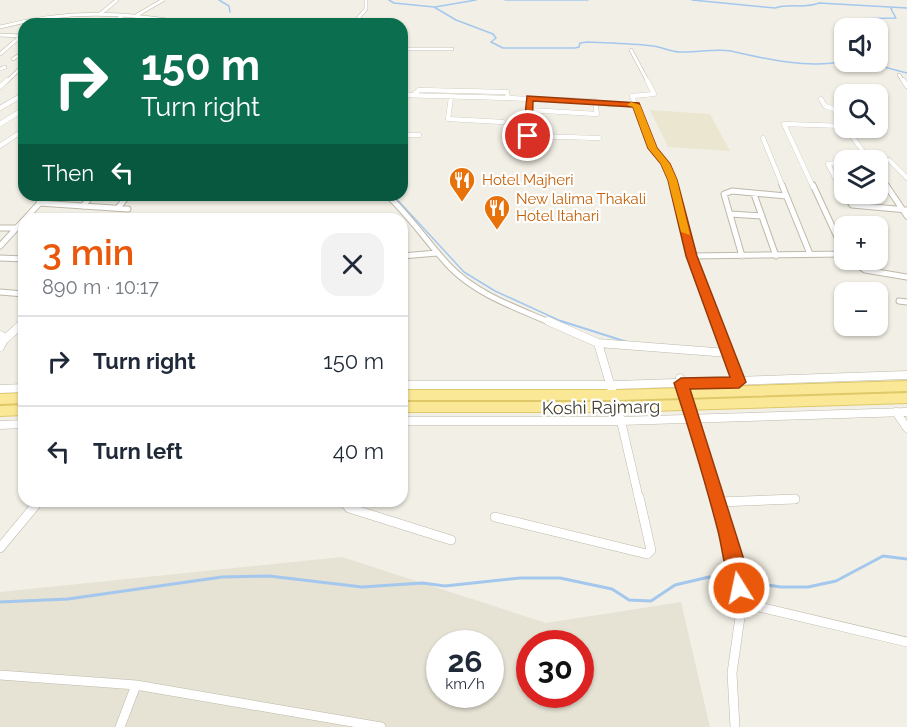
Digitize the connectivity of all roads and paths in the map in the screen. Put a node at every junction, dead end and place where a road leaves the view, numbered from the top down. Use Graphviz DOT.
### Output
graph roads {
  1 [pos="117,0"];
  2 [pos="163,0"];
  3 [pos="366,0"];
  4 [pos="99,15"];
  5 [pos="122,16"];
  6 [pos="136,16"];
  7 [pos="34,18"];
  8 [pos="119,18"];
  9 [pos="149,18"];
  10 [pos="358,18"];
  11 [pos="18,22"];
  12 [pos="0,27"];
  13 [pos="0,35"];
  14 [pos="18,36"];
  15 [pos="18,39"];
  16 [pos="408,49"];
  17 [pos="452,49"];
  18 [pos="631,50"];
  19 [pos="0,54"];
  20 [pos="5,67"];
  21 [pos="0,69"];
  22 [pos="18,70"];
  23 [pos="899,75"];
  24 [pos="907,86"];
  25 [pos="0,87"];
  26 [pos="408,95"];
  27 [pos="413,95"];
  28 [pos="18,97"];
  29 [pos="451,97"];
  30 [pos="508,98"];
  31 [pos="530,98"];
  32 [pos="821,99"];
  33 [pos="9,102"];
  34 [pos="596,103"];
  35 [pos="636,105"];
  36 [pos="18,106"];
  37 [pos="0,108"];
  38 [pos="834,109"];
  39 [pos="528,110"];
  40 [pos="18,113"];
  41 [pos="0,119"];
  42 [pos="7,120"];
  43 [pos="503,122"];
  44 [pos="0,124"];
  45 [pos="834,126"];
  46 [pos="18,134"];
  47 [pos="408,135"];
  48 [pos="419,135"];
  49 [pos="599,138"];
  50 [pos="763,138"];
  51 [pos="0,146"];
  52 [pos="888,160"];
  53 [pos="834,163"];
  54 [pos="898,168"];
  55 [pos="907,169"];
  56 [pos="834,174"];
  57 [pos="907,178"];
  58 [pos="888,187"];
  59 [pos="754,194"];
  60 [pos="786,196"];
  61 [pos="87,201"];
  62 [pos="123,201"];
  63 [pos="393,201"];
  64 [pos="39,203"];
  65 [pos="851,204"];
  66 [pos="83,206"];
  67 [pos="118,208"];
  68 [pos="128,209"];
  69 [pos="905,210"];
  70 [pos="30,213"];
  71 [pos="406,213"];
  72 [pos="730,214"];
  73 [pos="408,215"];
  74 [pos="762,216"];
  75 [pos="907,216"];
  76 [pos="18,226"];
  77 [pos="0,228"];
  78 [pos="16,228"];
  79 [pos="834,232"];
  80 [pos="0,246"];
  81 [pos="437,253"];
  82 [pos="834,253"];
  83 [pos="810,254"];
  84 [pos="408,255"];
  85 [pos="692,256"];
  86 [pos="742,256"];
  87 [pos="776,256"];
  88 [pos="0,258"];
  89 [pos="18,259"];
  90 [pos="865,270"];
  91 [pos="907,277"];
  92 [pos="0,292"];
  93 [pos="18,294"];
  94 [pos="899,301"];
  95 [pos="907,302"];
  96 [pos="18,326"];
  97 [pos="2,337"];
  98 [pos="598,343"];
  99 [pos="0,347"];
  100 [pos="728,353"];
  101 [pos="907,375"];
  102 [pos="739,382"];
  103 [pos="408,385"];
  104 [pos="907,386"];
  105 [pos="18,388"];
  106 [pos="0,389"];
  107 [pos="684,390"];
  108 [pos="408,395"];
  109 [pos="613,396"];
  110 [pos="18,398"];
  111 [pos="907,398"];
  112 [pos="0,399"];
  113 [pos="408,407"];
  114 [pos="18,410"];
  115 [pos="0,411"];
  116 [pos="896,412"];
  117 [pos="907,412"];
  118 [pos="693,419"];
  119 [pos="408,421"];
  120 [pos="621,421"];
  121 [pos="18,424"];
  122 [pos="0,425"];
  123 [pos="907,428"];
  124 [pos="795,499"];
  125 [pos="718,502"];
  126 [pos="34,507"];
  127 [pos="348,507"];
  128 [pos="495,517"];
  129 [pos="451,540"];
  130 [pos="0,548"];
  131 [pos="741,603"];
  132 [pos="907,642"];
  133 [pos="0,675"];
  134 [pos="136,685"];
  135 [pos="120,727"];
  136 [pos="381,727"];
  137 [pos="735,727"];
  1 -- 4 [label="street"];
  2 -- 6 [label="street"];
  3 -- 10 [label="street"];
  4 -- 5 [label="street"];
  4 -- 7 [label="street"];
  5 -- 6 [label="street"];
  5 -- 8 [label="street"];
  6 -- 9 [label="street"];
  11 -- 12 [label="street"];
  13 -- 14 [label="street"];
  15 -- 19 [label="street"];
  16 -- 17 [label="street"];
  18 -- 35 [label="street"];
  20 -- 21 [label="street"];
  22 -- 25 [label="street"];
  23 -- 24 [label="street"];
  26 -- 27 [label="street"];
  27 -- 29 [label="street"];
  27 -- 30 [label="street"];
  28 -- 33 [label="street"];
  29 -- 30 [label="street"];
  29 -- 43 [label="street"];
  30 -- 31 [label="street"];
  31 -- 34 [label="street"];
  31 -- 39 [label="street"];
  32 -- 38 [label="street"];
  33 -- 36 [label="street"];
  33 -- 37 [label="street"];
  34 -- 35 [label="street"];
  34 -- 39 [label="street"];
  35 -- 85 [label="street"];
  39 -- 49 [label="street"];
  40 -- 42 [label="street"];
  41 -- 42 [label="street"];
  42 -- 44 [label="street"];
  45 -- 79 [label="street"];
  46 -- 51 [label="street"];
  47 -- 48 [label="street"];
  50 -- 60 [label="street"];
  52 -- 54 [label="street"];
  53 -- 56 [label="street"];
  54 -- 55 [label="street"];
  54 -- 57 [label="street"];
  58 -- 69 [label="street"];
  59 -- 60 [label="street"];
  59 -- 72 [label="street"];
  59 -- 74 [label="street"];
  60 -- 83 [label="street"];
  61 -- 66 [label="street"];
  62 -- 67 [label="street"];
  63 -- 71 [label="street"];
  64 -- 66 [label="street"];
  64 -- 70 [label="street"];
  65 -- 69 [label="street"];
  66 -- 67 [label="street"];
  67 -- 68 [label="street"];
  69 -- 75 [label="street"];
  72 -- 74 [label="street"];
  72 -- 86 [label="street"];
  73 -- 81 [label="street"];
  74 -- 87 [label="street"];
  76 -- 78 [label="street"];
  77 -- 78 [label="street"];
  78 -- 80 [label="street"];
  81 -- 84 [label="street"];
  81 -- 98 [label="street"];
  82 -- 83 [label="street"];
  83 -- 87 [label="street"];
  85 -- 86 [label="street"];
  85 -- 100 [label="street"];
  86 -- 87 [label="street"];
  88 -- 89 [label="street"];
  90 -- 91 [label="street"];
  92 -- 93 [label="street"];
  94 -- 95 [label="street"];
  96 -- 97 [label="street"];
  97 -- 99 [label="street"];
  98 -- 100 [label="street"];
  98 -- 109 [label="street"];
  100 -- 102 [label="street"];
  101 -- 102 [label="street"];
  102 -- 107 [label="street"];
  103 -- 109 [label="street"];
  104 -- 107 [label="main road, Koshi Rajmarg"];
  105 -- 106 [label="street"];
  107 -- 109 [label="main road, Koshi Rajmarg"];
  107 -- 109 [label="street"];
  107 -- 111 [label="main road, Koshi Rajmarg"];
  107 -- 118 [label="street"];
  108 -- 109 [label="main road, Koshi Rajmarg"];
  109 -- 113 [label="main road, Koshi Rajmarg"];
  109 -- 120 [label="street"];
  110 -- 112 [label="main road"];
  114 -- 115 [label="main road"];
  116 -- 117 [label="street"];
  116 -- 118 [label="street"];
  116 -- 123 [label="street"];
  118 -- 120 [label="street"];
  118 -- 125 [label="street"];
  119 -- 120 [label="street"];
  120 -- 128 [label="street"];
  121 -- 122 [label="street"];
  124 -- 125 [label="street"];
  125 -- 131 [label="street"];
  126 -- 130 [label="street"];
  127 -- 129 [label="street"];
  131 -- 132 [label="street"];
  131 -- 137 [label="street"];
  133 -- 134 [label="street"];
  134 -- 135 [label="street"];
  134 -- 136 [label="street"];
}
